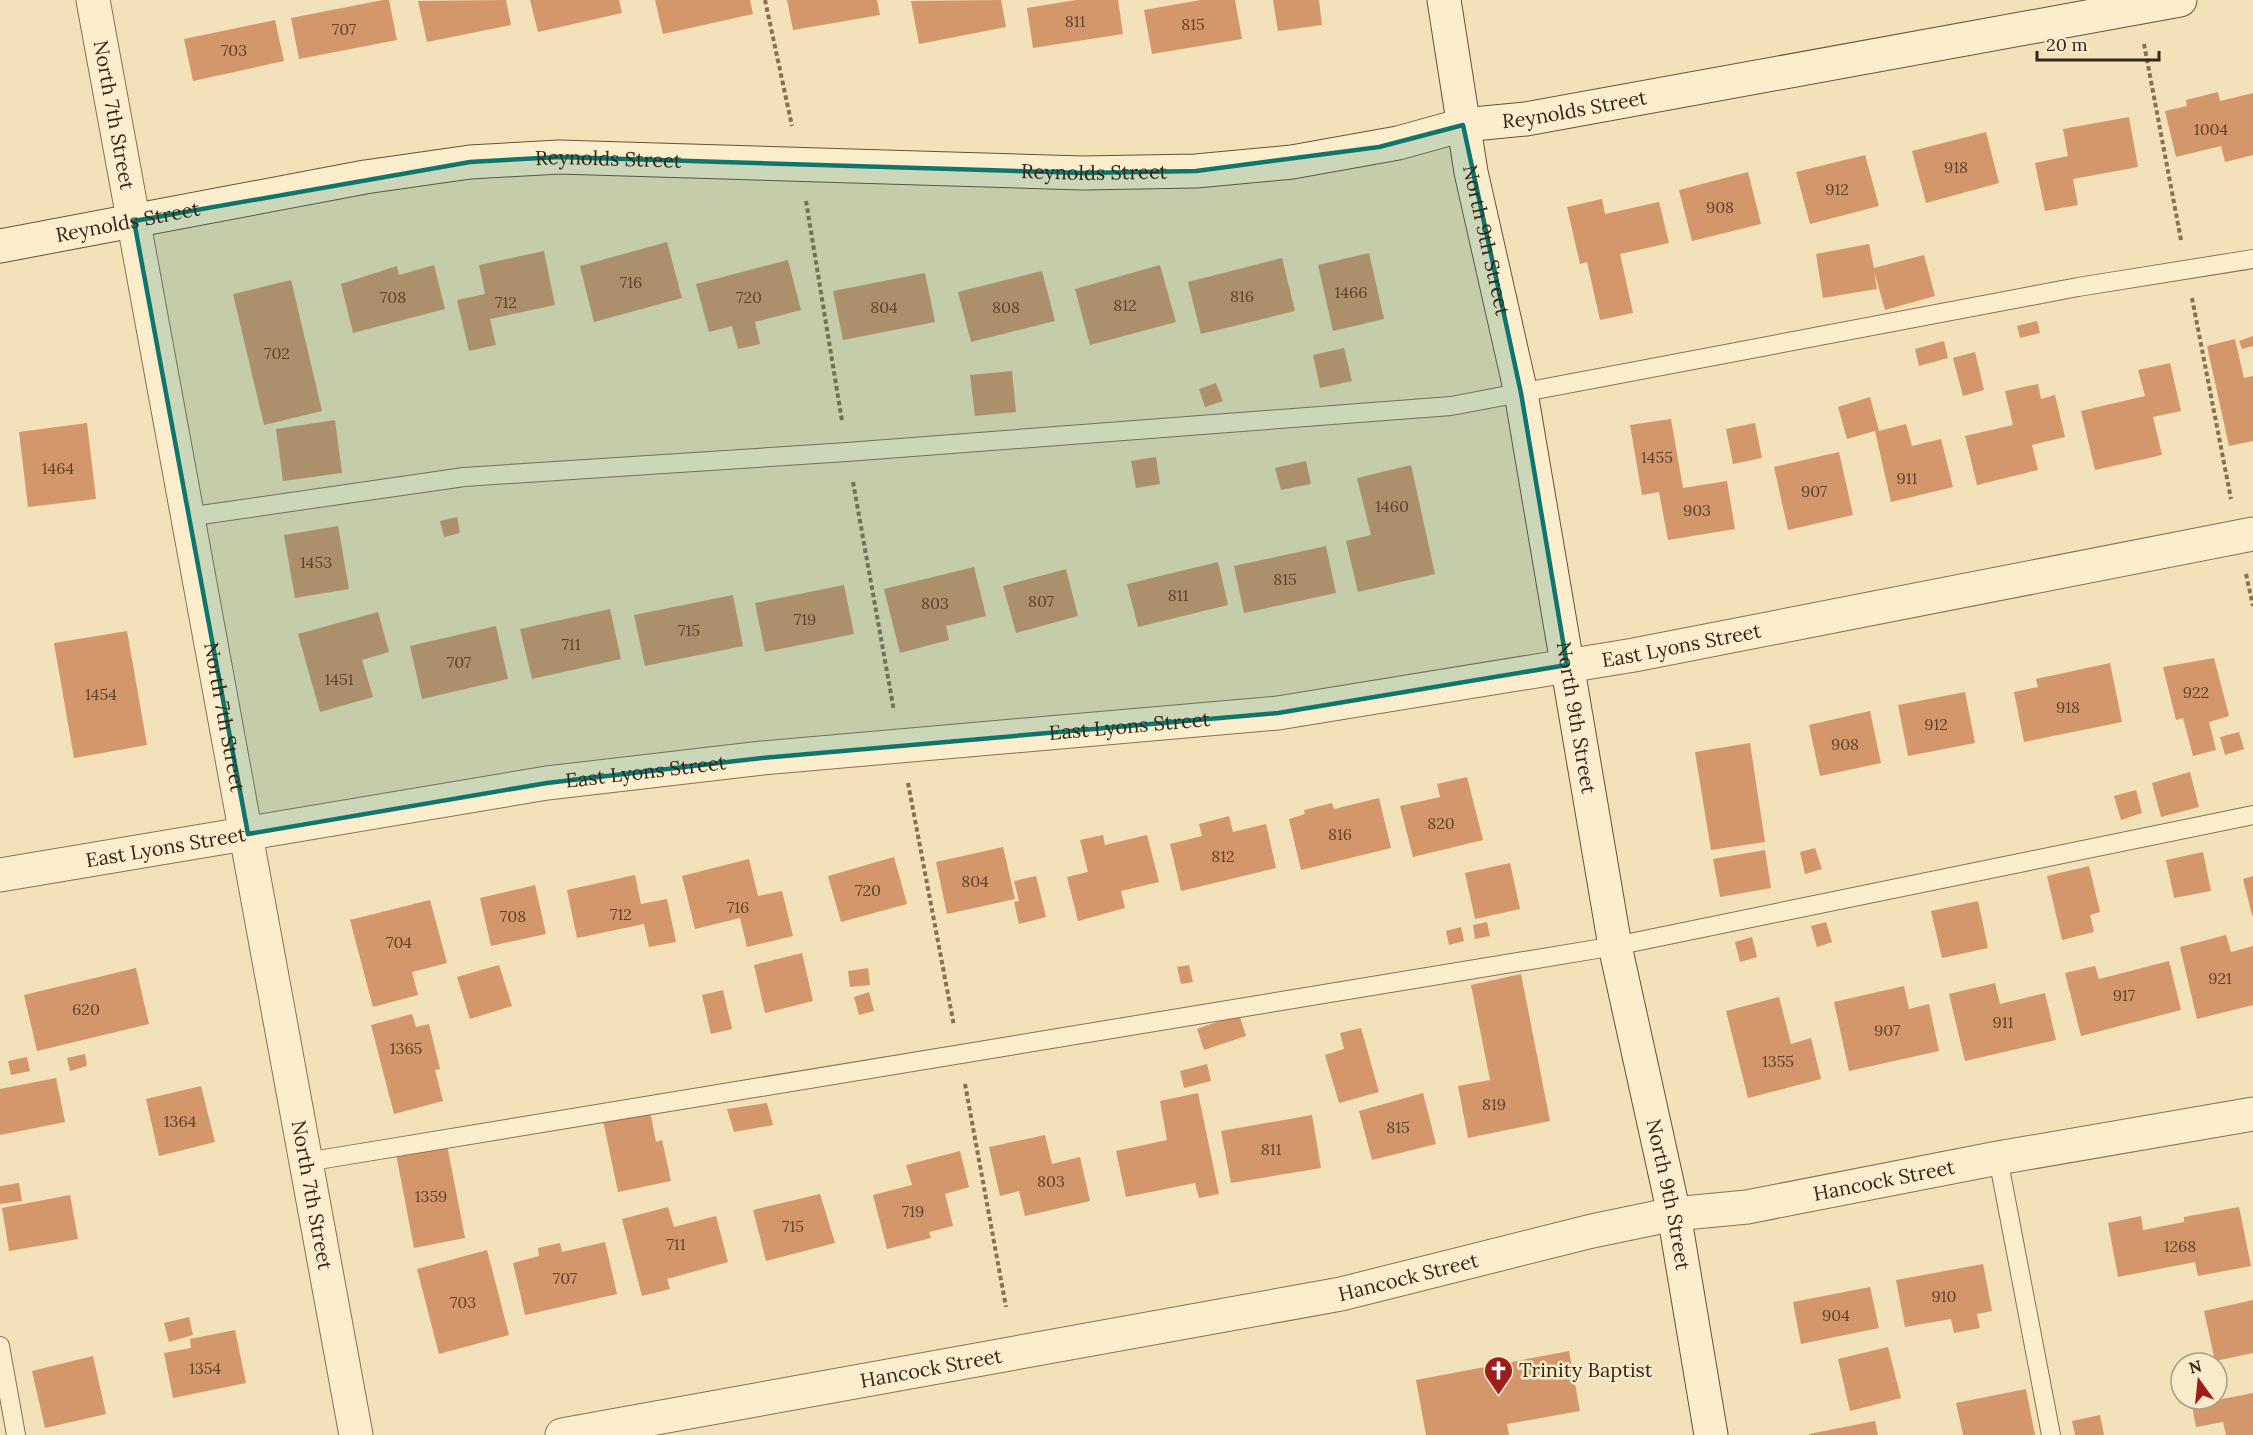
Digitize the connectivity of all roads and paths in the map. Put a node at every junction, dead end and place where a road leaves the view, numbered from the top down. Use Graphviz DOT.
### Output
graph roads {
  1 [pos="93,0"];
  2 [pos="765,0"];
  3 [pos="1444,0"];
  4 [pos="2180,0"];
  5 [pos="2137,9"];
  6 [pos="1463,124"];
  7 [pos="800,163"];
  8 [pos="134,221"];
  9 [pos="0,246"];
  10 [pos="2253,258"];
  11 [pos="2187,270"];
  12 [pos="1521,393"];
  13 [pos="847,452"];
  14 [pos="187,517"];
  15 [pos="2246,536"];
  16 [pos="2253,606"];
  17 [pos="1567,664"];
  18 [pos="901,745"];
  19 [pos="2253,815"];
  20 [pos="248,834"];
  21 [pos="0,875"];
  22 [pos="1615,946"];
  23 [pos="960,1055"];
  24 [pos="2253,1114"];
  25 [pos="1998,1158"];
  26 [pos="306,1162"];
  27 [pos="1674,1214"];
  28 [pos="1006,1307"];
  29 [pos="0,1346"];
  30 [pos="16,1435"];
  31 [pos="356,1435"];
  32 [pos="562,1435"];
  33 [pos="1711,1435"];
  34 [pos="2051,1435"];
  1 -- 8 [label="street, North 7th Street"];
  2 -- 7 [label="path"];
  3 -- 6 [label="street, North 9th Street"];
  4 -- 5 [label="street, Reynolds Street"];
  5 -- 6 [label="street, Reynolds Street"];
  5 -- 11 [label="path"];
  6 -- 7 [label="street, Reynolds Street"];
  6 -- 12 [label="street, North 9th Street"];
  7 -- 8 [label="street, Reynolds Street"];
  7 -- 13 [label="path"];
  8 -- 9 [label="street, Reynolds Street"];
  8 -- 14 [label="street, North 7th Street"];
  10 -- 11 [label="lane"];
  11 -- 12 [label="lane"];
  11 -- 15 [label="path"];
  12 -- 13 [label="lane"];
  12 -- 17 [label="street, North 9th Street"];
  13 -- 14 [label="lane"];
  13 -- 18 [label="path"];
  14 -- 20 [label="street, North 7th Street"];
  15 -- 16 [label="path"];
  15 -- 17 [label="street, East Lyons Street"];
  17 -- 18 [label="street, East Lyons Street"];
  17 -- 22 [label="street, North 9th Street"];
  18 -- 20 [label="street, East Lyons Street"];
  18 -- 23 [label="path"];
  19 -- 22 [label="lane"];
  20 -- 21 [label="street, East Lyons Street"];
  20 -- 26 [label="street, North 7th Street"];
  22 -- 23 [label="lane"];
  22 -- 27 [label="street, North 9th Street"];
  23 -- 26 [label="lane"];
  23 -- 28 [label="path"];
  24 -- 25 [label="street, Hancock Street"];
  25 -- 27 [label="street, Hancock Street"];
  25 -- 34 [label="lane"];
  26 -- 31 [label="street, North 7th Street"];
  27 -- 32 [label="street, Hancock Street"];
  27 -- 33 [label="street, North 9th Street"];
  29 -- 30 [label="lane"];
}
